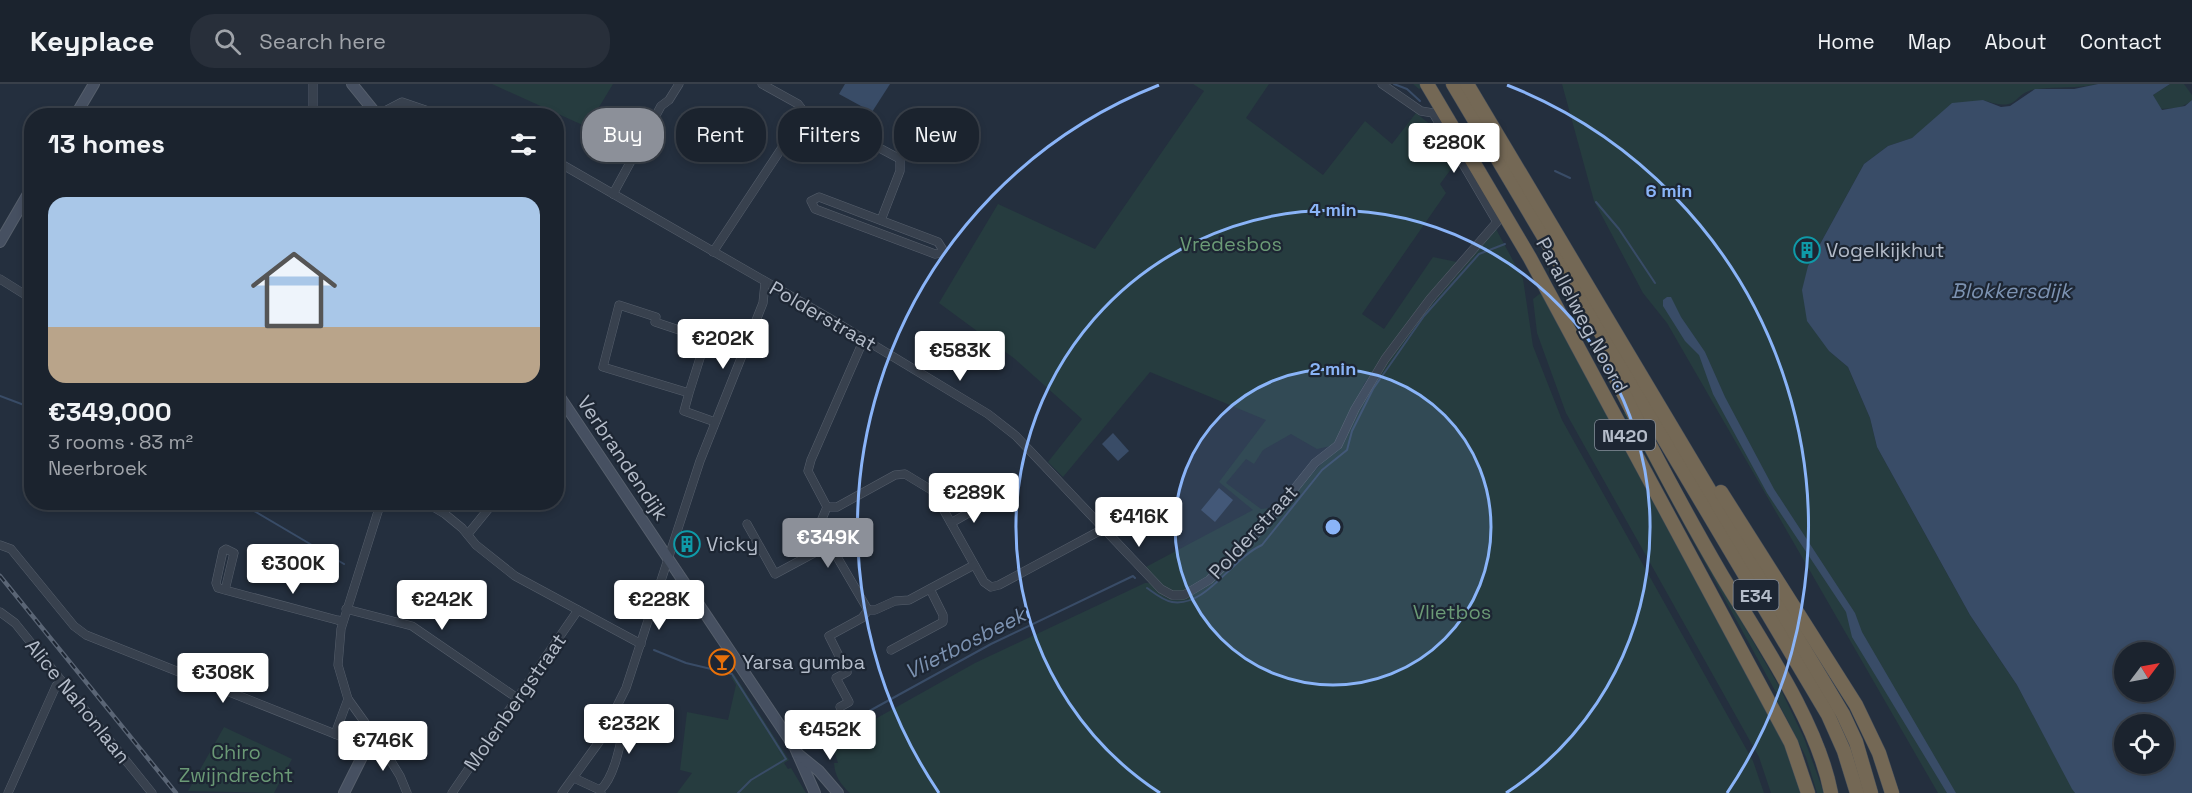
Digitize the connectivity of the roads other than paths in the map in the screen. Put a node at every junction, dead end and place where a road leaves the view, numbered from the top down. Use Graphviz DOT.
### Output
graph roads {
  1 [pos="93,84"];
  2 [pos="313,84"];
  3 [pos="352,84"];
  4 [pos="679,84"];
  5 [pos="762,84"];
  6 [pos="1382,84"];
  7 [pos="1427,84"];
  8 [pos="1434,84"];
  9 [pos="1453,84"];
  10 [pos="1467,84"];
  11 [pos="80,108"];
  12 [pos="313,108"];
  13 [pos="373,108"];
  14 [pos="391,108"];
  15 [pos="419,108"];
  16 [pos="801,108"];
  17 [pos="882,148"];
  18 [pos="778,154"];
  19 [pos="564,166"];
  20 [pos="613,194"];
  21 [pos="24,207"];
  22 [pos="881,220"];
  23 [pos="0,242"];
  24 [pos="713,252"];
  25 [pos="0,279"];
  26 [pos="765,283"];
  27 [pos="1571,286"];
  28 [pos="24,294"];
  29 [pos="864,339"];
  30 [pos="689,393"];
  31 [pos="564,403"];
  32 [pos="1662,409"];
  33 [pos="715,422"];
  34 [pos="986,504"];
  35 [pos="827,507"];
  36 [pos="378,510"];
  37 [pos="438,510"];
  38 [pos="488,510"];
  39 [pos="951,523"];
  40 [pos="747,524"];
  41 [pos="1103,529"];
  42 [pos="468,534"];
  43 [pos="0,545"];
  44 [pos="829,545"];
  45 [pos="669,559"];
  46 [pos="974,565"];
  47 [pos="930,589"];
  48 [pos="225,590"];
  49 [pos="689,590"];
  50 [pos="656,600"];
  51 [pos="346,609"];
  52 [pos="578,610"];
  53 [pos="868,610"];
  54 [pos="0,612"];
  55 [pos="342,621"];
  56 [pos="641,644"];
  57 [pos="891,650"];
  58 [pos="61,681"];
  59 [pos="517,698"];
  60 [pos="348,699"];
  61 [pos="840,707"];
  62 [pos="628,709"];
  63 [pos="371,731"];
  64 [pos="335,734"];
  65 [pos="369,743"];
  66 [pos="798,754"];
  67 [pos="574,778"];
  68 [pos="10,792"];
  69 [pos="600,792"];
  70 [pos="153,793"];
  71 [pos="344,793"];
  72 [pos="407,793"];
  73 [pos="452,793"];
  74 [pos="562,793"];
  75 [pos="815,793"];
  76 [pos="838,793"];
  77 [pos="1808,793"];
  78 [pos="1814,793"];
  79 [pos="1831,793"];
  80 [pos="1857,793"];
  81 [pos="1871,793"];
  82 [pos="1892,793"];
  1 -- 11 [label="main road"];
  2 -- 12 [label="street"];
  3 -- 13 [label="main road"];
  4 -- 20 [label="street"];
  5 -- 16 [label="street"];
  6 -- 41 [label="street, Polderstraat"];
  7 -- 77 [label="highway, Parallelweg Noord / N420"];
  8 -- 78 [label="highway, Parallelweg Noord / N420"];
  9 -- 27 [label="highway, E34"];
  10 -- 32 [label="highway, E34"];
  14 -- 15 [label="street"];
  17 -- 22 [label="street"];
  18 -- 24 [label="street"];
  19 -- 20 [label="street, Polderstraat"];
  20 -- 24 [label="street, Polderstraat"];
  21 -- 23 [label="main road"];
  22 -- 22 [label="street"];
  24 -- 26 [label="street, Polderstraat"];
  25 -- 28 [label="street"];
  26 -- 29 [label="street, Polderstraat"];
  26 -- 33 [label="street"];
  27 -- 79 [label="highway"];
  27 -- 80 [label="highway, E34"];
  29 -- 35 [label="street"];
  29 -- 41 [label="street, Polderstraat"];
  30 -- 30 [label="street"];
  30 -- 33 [label="street"];
  31 -- 45 [label="main road, Verbrandendijk"];
  32 -- 81 [label="highway, E34"];
  32 -- 82 [label="highway"];
  33 -- 45 [label="street"];
  34 -- 39 [label="street"];
  35 -- 39 [label="street"];
  35 -- 44 [label="street"];
  36 -- 51 [label="street"];
  37 -- 42 [label="street"];
  38 -- 42 [label="street"];
  39 -- 46 [label="street"];
  40 -- 44 [label="street"];
  41 -- 46 [label="street"];
  42 -- 52 [label="street"];
  43 -- 64 [label="street"];
  44 -- 53 [label="street"];
  45 -- 49 [label="main road, Verbrandendijk"];
  45 -- 50 [label="street"];
  46 -- 47 [label="street"];
  47 -- 53 [label="street"];
  47 -- 57 [label="street"];
  48 -- 48 [label="street"];
  48 -- 55 [label="street"];
  49 -- 50 [label="street"];
  49 -- 66 [label="main road, Verbrandendijk"];
  50 -- 56 [label="street"];
  51 -- 55 [label="street"];
  51 -- 59 [label="street"];
  52 -- 56 [label="street"];
  52 -- 59 [label="street, Molenbergstraat"];
  53 -- 61 [label="street"];
  54 -- 58 [label="street, Alice Nahonlaan"];
  55 -- 60 [label="street"];
  56 -- 67 [label="street"];
  58 -- 68 [label="street"];
  58 -- 70 [label="street, Alice Nahonlaan"];
  59 -- 73 [label="street, Molenbergstraat"];
  60 -- 63 [label="street"];
  60 -- 64 [label="street"];
  62 -- 69 [label="street"];
  64 -- 65 [label="street"];
  65 -- 71 [label="main road"];
  65 -- 72 [label="street"];
  66 -- 75 [label="main road, Verbrandendijk"];
  66 -- 76 [label="main road, Verbrandendijk"];
  67 -- 69 [label="street"];
  67 -- 74 [label="street"];
}
